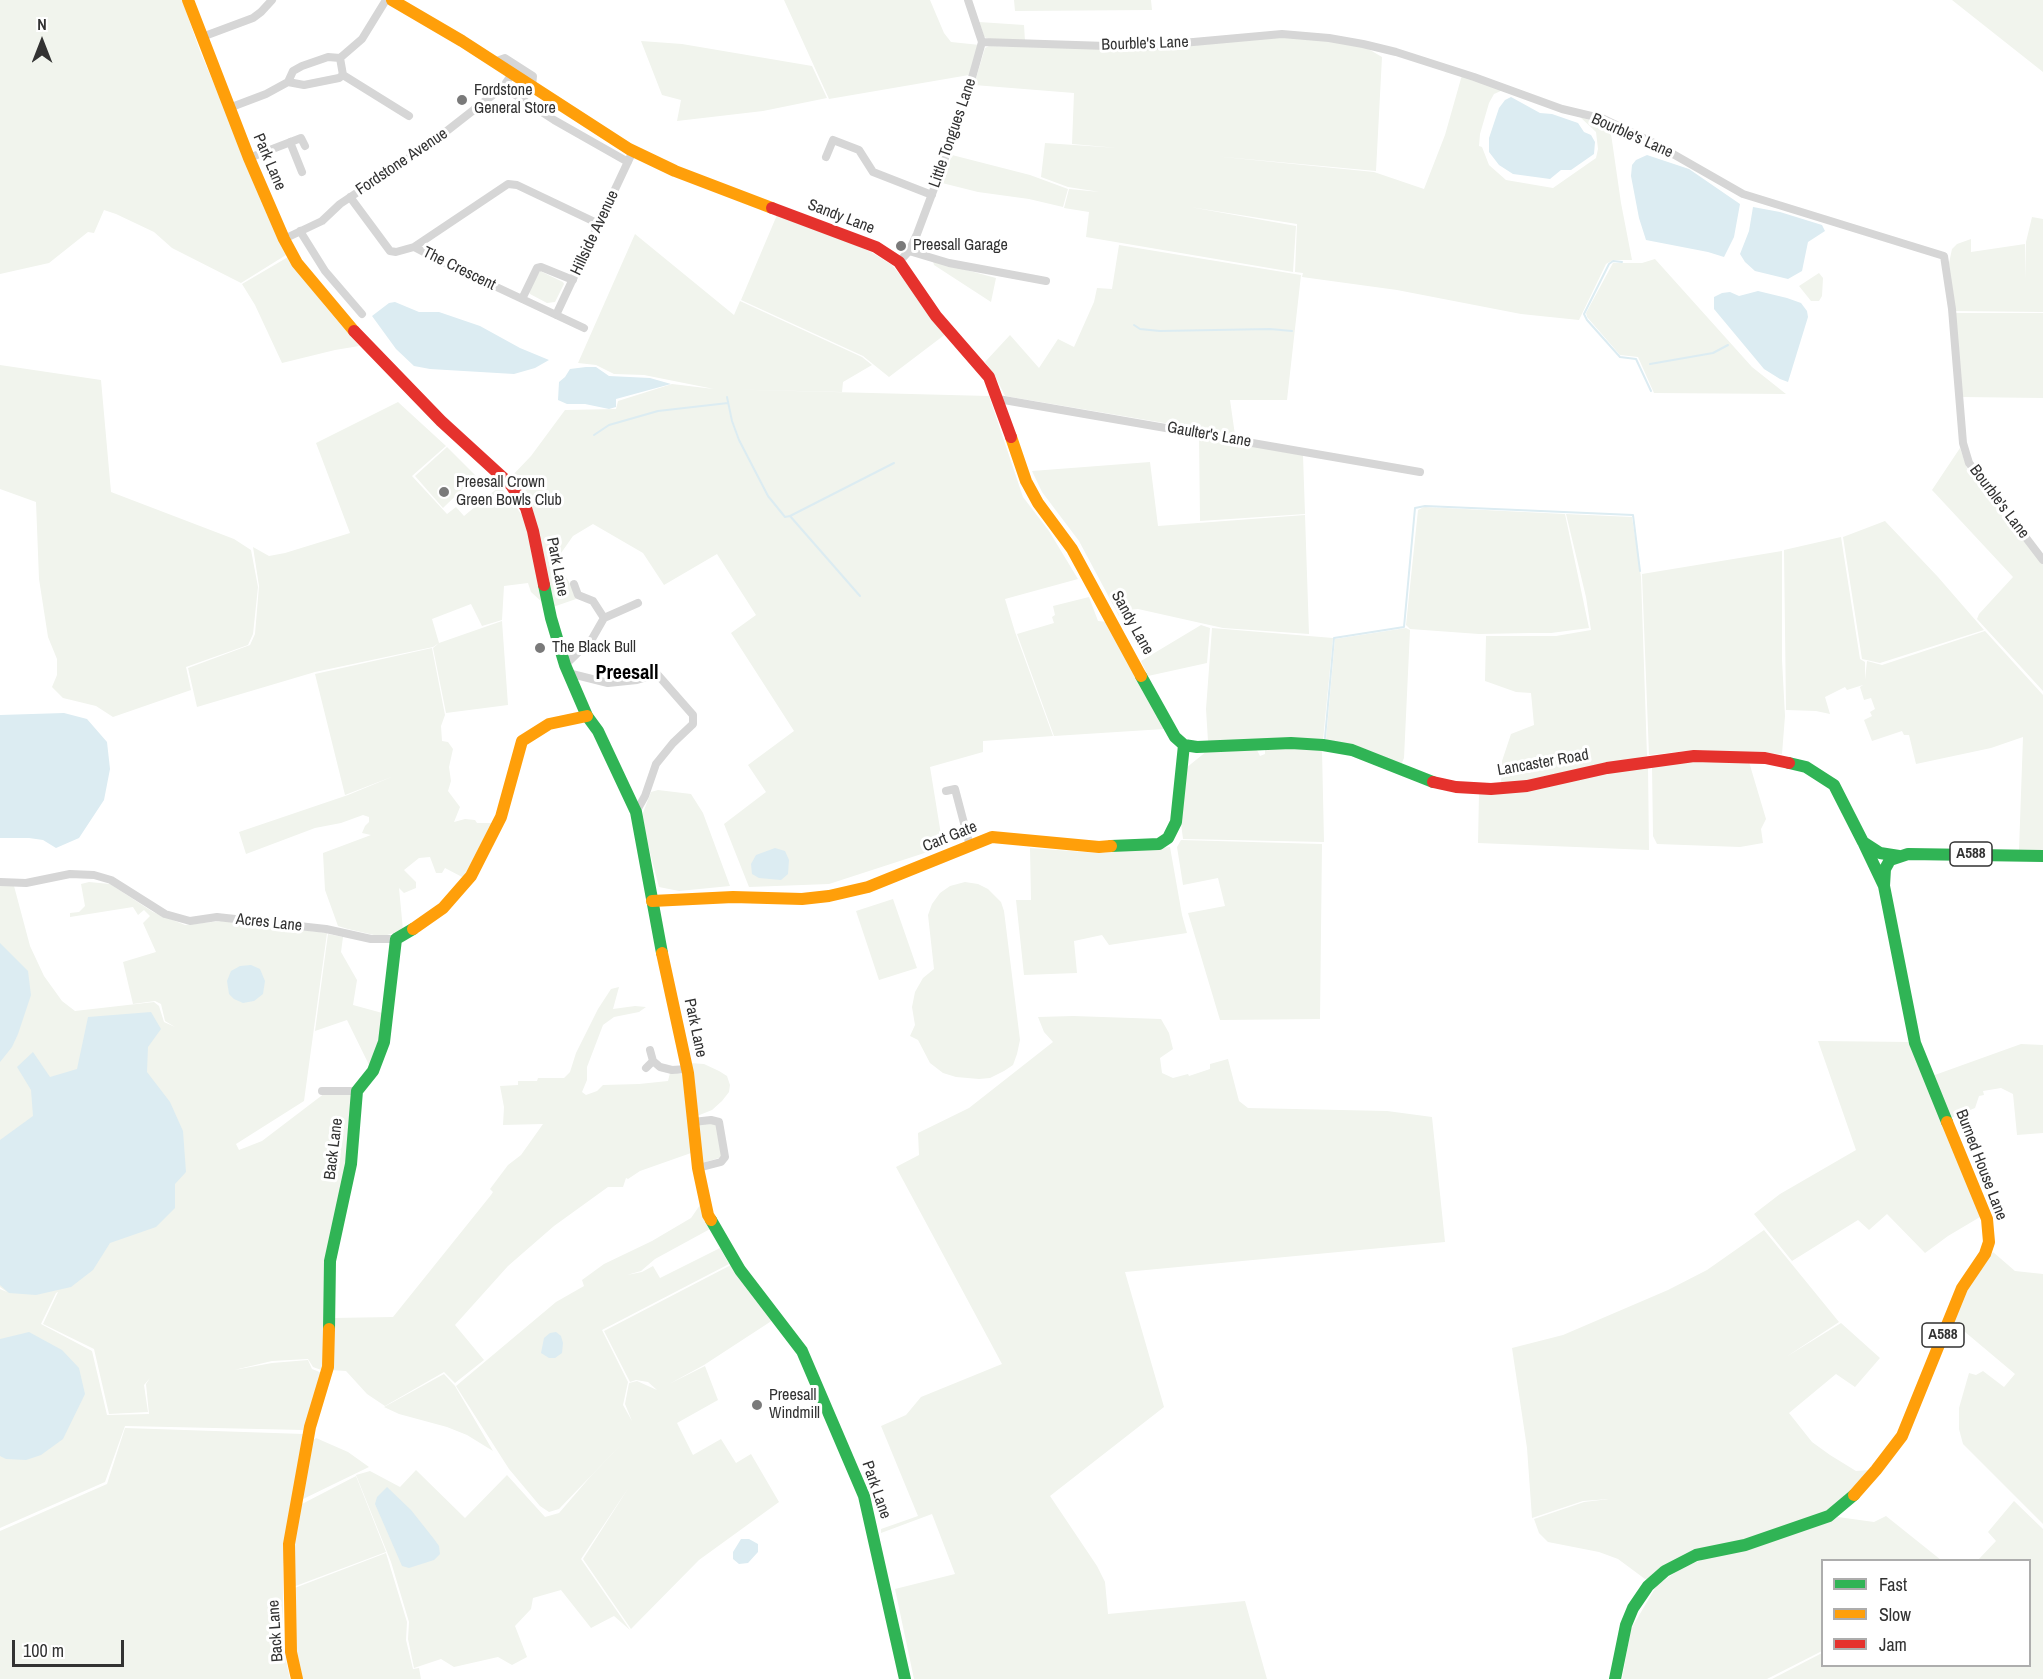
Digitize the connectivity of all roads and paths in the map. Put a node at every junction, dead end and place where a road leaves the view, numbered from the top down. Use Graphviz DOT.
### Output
graph roads {
  1 [pos="188,0"];
  2 [pos="272,0"];
  3 [pos="386,0"];
  4 [pos="392,0"];
  5 [pos="968,0"];
  6 [pos="202,38"];
  7 [pos="982,42"];
  8 [pos="340,58"];
  9 [pos="494,62"];
  10 [pos="513,74"];
  11 [pos="343,75"];
  12 [pos="288,82"];
  13 [pos="502,87"];
  14 [pos="532,87"];
  15 [pos="229,108"];
  16 [pos="409,116"];
  17 [pos="290,142"];
  18 [pos="305,146"];
  19 [pos="630,157"];
  20 [pos="826,157"];
  21 [pos="249,158"];
  22 [pos="302,172"];
  23 [pos="932,195"];
  24 [pos="350,197"];
  25 [pos="599,224"];
  26 [pos="300,231"];
  27 [pos="284,239"];
  28 [pos="414,246"];
  29 [pos="909,250"];
  30 [pos="899,261"];
  31 [pos="573,280"];
  32 [pos="1046,281"];
  33 [pos="522,299"];
  34 [pos="362,314"];
  35 [pos="556,315"];
  36 [pos="584,328"];
  37 [pos="998,399"];
  38 [pos="1420,472"];
  39 [pos="2043,560"];
  40 [pos="574,584"];
  41 [pos="639,603"];
  42 [pos="604,618"];
  43 [pos="567,669"];
  44 [pos="587,716"];
  45 [pos="1184,745"];
  46 [pos="946,790"];
  47 [pos="636,812"];
  48 [pos="1863,842"];
  49 [pos="970,846"];
  50 [pos="1899,856"];
  51 [pos="2043,856"];
  52 [pos="0,882"];
  53 [pos="1884,886"];
  54 [pos="652,901"];
  55 [pos="396,939"];
  56 [pos="650,1050"];
  57 [pos="687,1069"];
  58 [pos="322,1090"];
  59 [pos="357,1091"];
  60 [pos="693,1122"];
  61 [pos="698,1168"];
  62 [pos="297,1679"];
  63 [pos="905,1679"];
  64 [pos="1615,1679"];
  1 -- 6 [label="main road, Park Lane"];
  2 -- 6 [label="street"];
  3 -- 8 [label="street"];
  4 -- 9 [label="main road, Sandy Lane"];
  5 -- 7 [label="street"];
  6 -- 15 [label="main road, Park Lane"];
  7 -- 23 [label="street, Little Tongues Lane"];
  7 -- 39 [label="street, Bourble's Lane"];
  8 -- 11 [label="street"];
  8 -- 12 [label="street"];
  9 -- 10 [label="main road, Sandy Lane"];
  9 -- 14 [label="street"];
  10 -- 13 [label="street, Fordstone Avenue"];
  10 -- 14 [label="main road, Sandy Lane"];
  11 -- 12 [label="street"];
  11 -- 16 [label="street"];
  12 -- 15 [label="street"];
  13 -- 19 [label="street, Sandy Lane"];
  13 -- 24 [label="street, Fordstone Avenue"];
  14 -- 19 [label="main road, Sandy Lane"];
  15 -- 21 [label="main road, Park Lane"];
  17 -- 18 [label="street"];
  17 -- 21 [label="street"];
  17 -- 22 [label="street"];
  19 -- 25 [label="street, Hillside Avenue"];
  19 -- 30 [label="main road, Sandy Lane"];
  20 -- 23 [label="street"];
  21 -- 27 [label="main road, Park Lane"];
  23 -- 29 [label="street, Little Tongues Lane"];
  24 -- 26 [label="street, Fordstone Avenue"];
  24 -- 28 [label="street, The Crescent"];
  25 -- 28 [label="street"];
  25 -- 31 [label="street, Hillside Avenue"];
  26 -- 27 [label="street, Fordstone Avenue"];
  26 -- 34 [label="street"];
  27 -- 43 [label="main road, Park Lane"];
  28 -- 33 [label="street, The Crescent"];
  29 -- 30 [label="street, Little Tongues Lane"];
  29 -- 32 [label="street"];
  30 -- 37 [label="main road, Sandy Lane"];
  31 -- 33 [label="street"];
  31 -- 35 [label="street, Hillside Avenue"];
  33 -- 35 [label="street, The Crescent"];
  35 -- 36 [label="street, The Crescent"];
  37 -- 38 [label="street, Gaulter's Lane"];
  37 -- 45 [label="main road, Sandy Lane"];
  40 -- 42 [label="street"];
  41 -- 42 [label="street"];
  42 -- 43 [label="street"];
  43 -- 44 [label="main road, Park Lane"];
  43 -- 47 [label="street"];
  44 -- 47 [label="main road, Park Lane"];
  44 -- 55 [label="main road"];
  45 -- 48 [label="main road, Lancaster Road"];
  45 -- 49 [label="main road, Cart Gate"];
  46 -- 49 [label="street"];
  47 -- 54 [label="main road, Park Lane"];
  48 -- 50 [label="main road"];
  48 -- 53 [label="main road, Lancaster Road"];
  49 -- 54 [label="main road, Cart Gate"];
  50 -- 51 [label="main road, A588"];
  50 -- 53 [label="main road, Burned House Lane / A588"];
  52 -- 55 [label="street, Acres Lane"];
  53 -- 64 [label="main road, Burned House Lane / A588"];
  54 -- 57 [label="main road, Park Lane"];
  55 -- 59 [label="main road"];
  56 -- 57 [label="street"];
  57 -- 60 [label="main road, Park Lane"];
  58 -- 59 [label="street"];
  59 -- 62 [label="main road, Back Lane"];
  60 -- 61 [label="main road, Park Lane"];
  60 -- 61 [label="street"];
  61 -- 63 [label="main road, Park Lane"];
}
